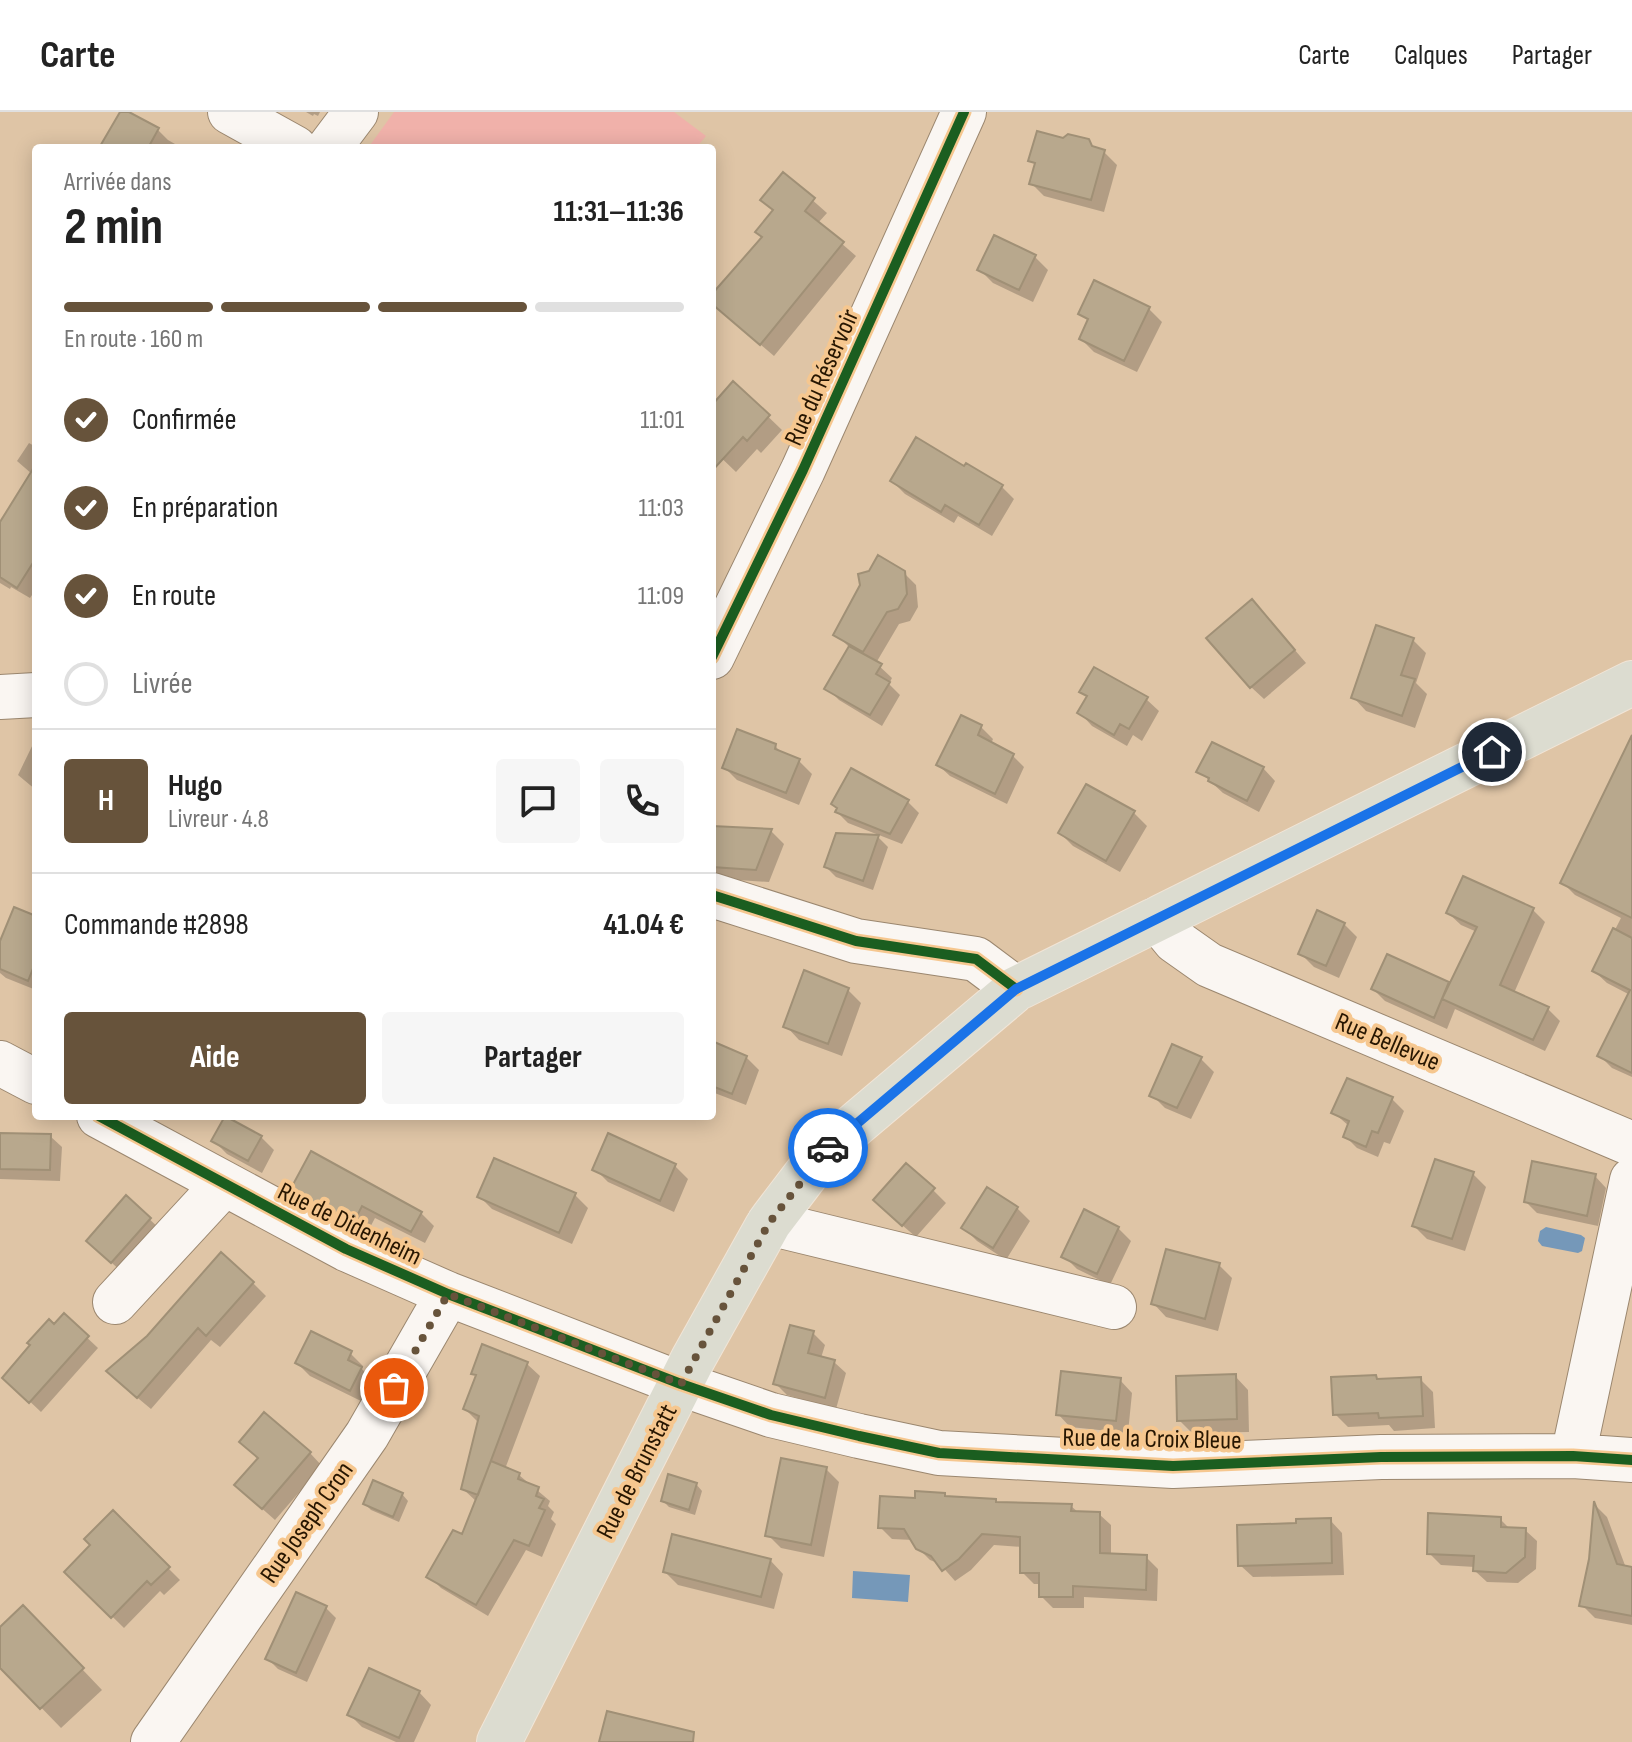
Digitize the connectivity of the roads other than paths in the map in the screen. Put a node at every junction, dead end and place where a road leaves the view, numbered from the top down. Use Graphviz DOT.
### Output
graph roads {
  1 [pos="230,112"];
  2 [pos="356,112"];
  3 [pos="964,112"];
  4 [pos="288,144"];
  5 [pos="332,144"];
  6 [pos="716,649"];
  7 [pos="1632,683"];
  8 [pos="32,695"];
  9 [pos="0,697"];
  10 [pos="716,896"];
  11 [pos="1157,919"];
  12 [pos="1016,989"];
  13 [pos="0,1063"];
  14 [pos="32,1080"];
  15 [pos="106,1120"];
  16 [pos="1632,1144"];
  17 [pos="1632,1180"];
  18 [pos="224,1184"];
  19 [pos="769,1223"];
  20 [pos="448,1294"];
  21 [pos="115,1302"];
  22 [pos="1114,1307"];
  23 [pos="681,1384"];
  24 [pos="1573,1456"];
  25 [pos="1632,1460"];
  26 [pos="153,1742"];
  27 [pos="499,1742"];
  1 -- 4 [label="street"];
  2 -- 5 [label="street"];
  3 -- 6 [label="street, Rue du Réservoir"];
  7 -- 11 [label="main road, Rue de Brunstatt"];
  8 -- 9 [label="street"];
  10 -- 12 [label="street"];
  11 -- 12 [label="main road, Rue de Brunstatt"];
  11 -- 16 [label="street, Rue Bellevue"];
  12 -- 19 [label="main road, Rue de Brunstatt"];
  13 -- 14 [label="street"];
  15 -- 18 [label="street, Rue de Didenheim"];
  17 -- 24 [label="street"];
  18 -- 20 [label="street, Rue de Didenheim"];
  18 -- 21 [label="street"];
  19 -- 22 [label="street"];
  19 -- 23 [label="main road, Rue de Brunstatt"];
  20 -- 23 [label="street, Rue de Didenheim"];
  20 -- 26 [label="street, Rue Joseph Cron"];
  23 -- 24 [label="street, Rue de la Croix Bleue"];
  23 -- 27 [label="main road, Rue de Brunstatt"];
  24 -- 25 [label="street, Rue de la Croix Bleue"];
}
